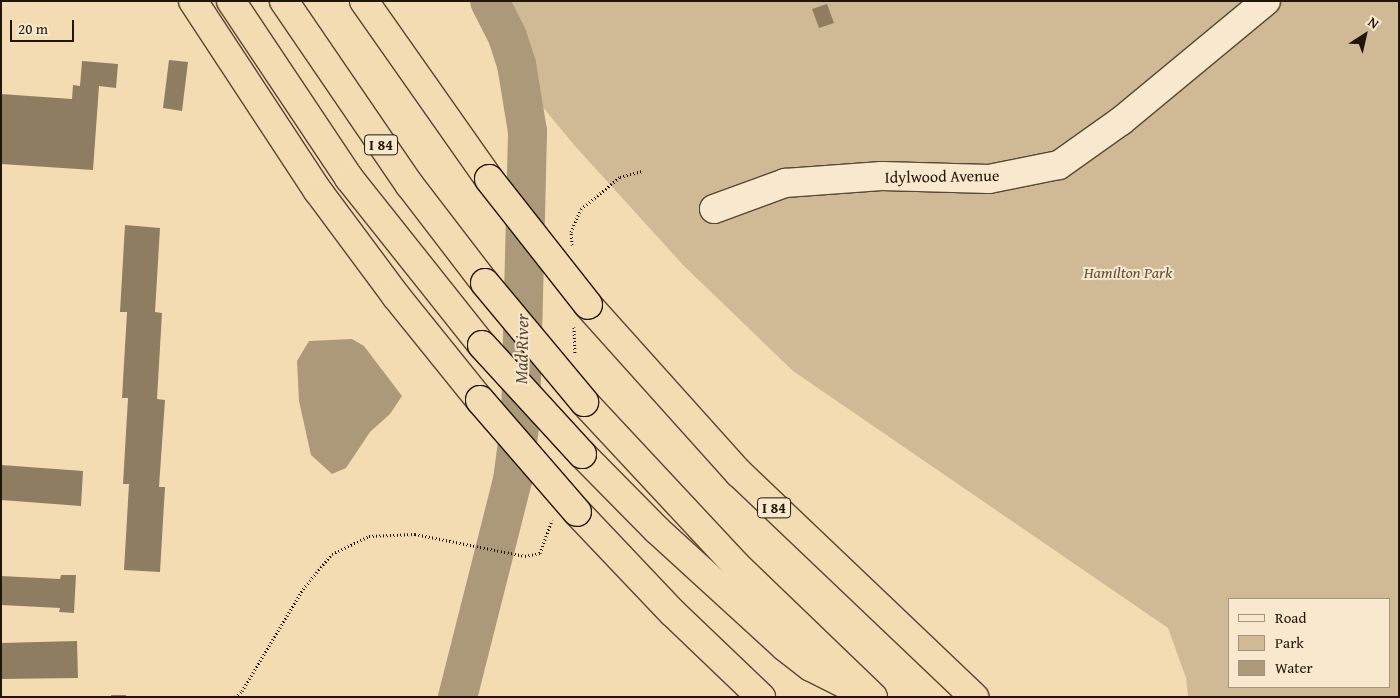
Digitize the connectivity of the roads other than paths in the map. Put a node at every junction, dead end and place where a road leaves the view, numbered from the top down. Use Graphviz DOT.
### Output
graph roads {
  1 [pos="193,1"];
  2 [pos="231,1"];
  3 [pos="284,1"];
  4 [pos="364,1"];
  5 [pos="1266,1"];
  6 [pos="714,209"];
  7 [pos="871,694"];
  8 [pos="761,697"];
  9 [pos="974,697"];
  1 -- 8 [label="highway, bridge"];
  2 -- 7 [label="highway, bridge"];
  3 -- 7 [label="highway, I 84, bridge"];
  4 -- 9 [label="highway, I 84, bridge"];
  5 -- 6 [label="street, Idylwood Avenue"];
}
